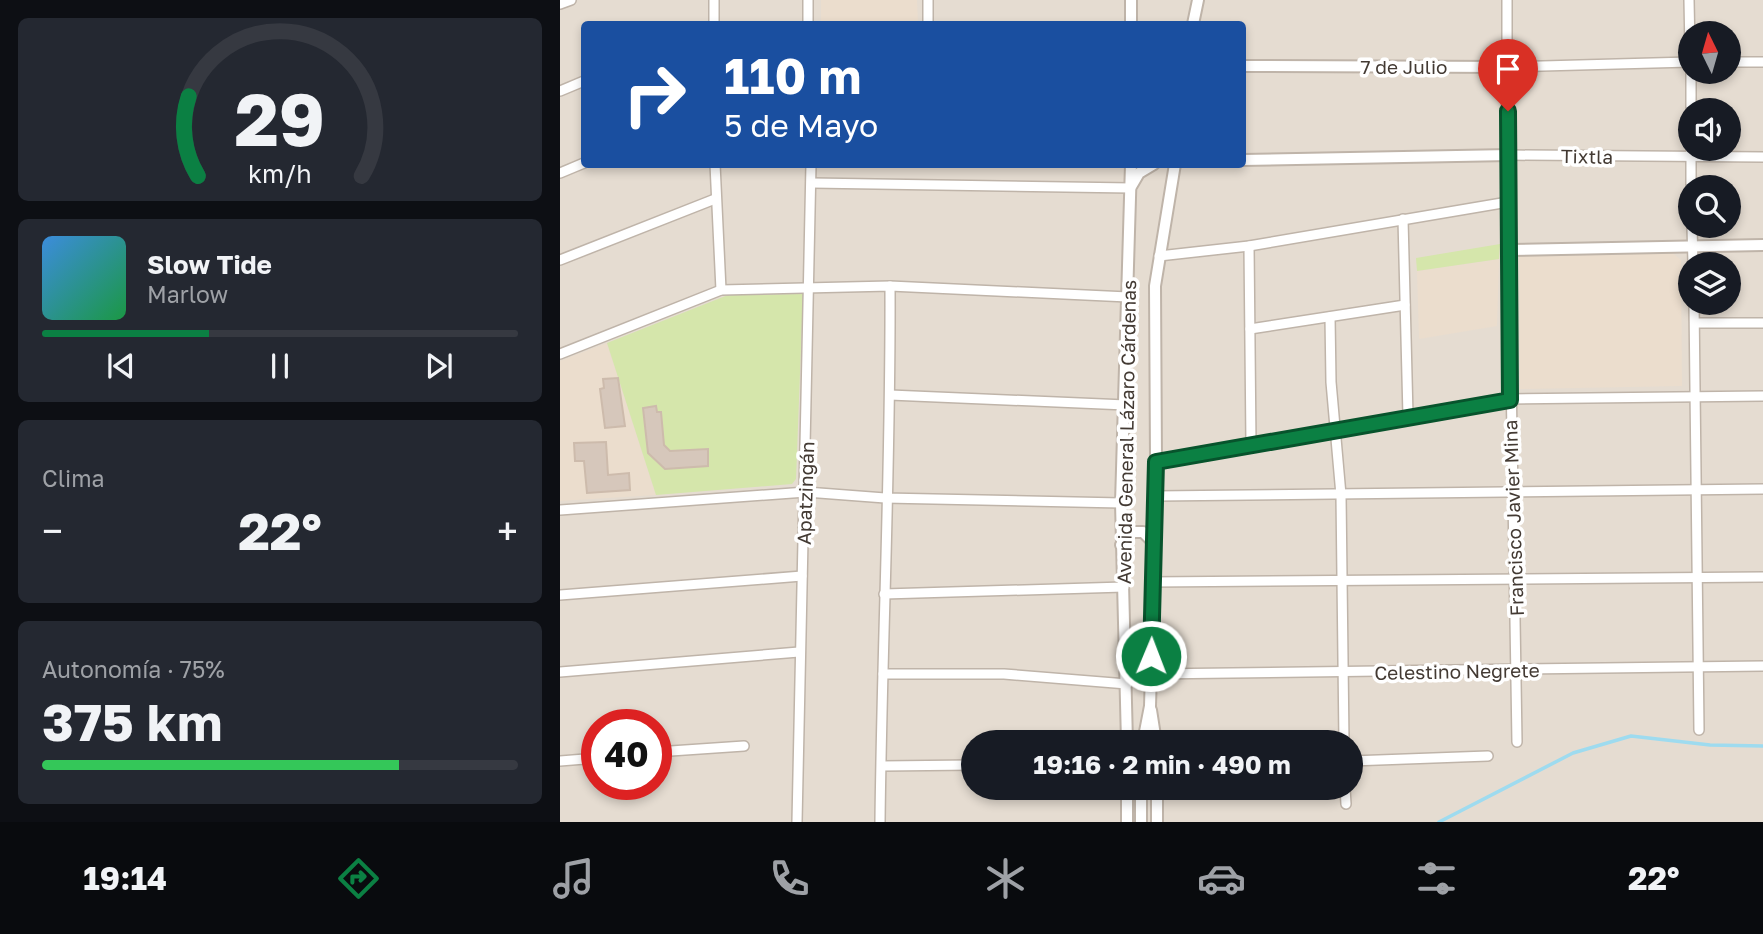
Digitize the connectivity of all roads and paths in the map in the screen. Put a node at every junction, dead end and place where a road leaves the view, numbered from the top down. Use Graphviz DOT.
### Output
graph roads {
  1 [pos="571,0"];
  2 [pos="714,0"];
  3 [pos="808,0"];
  4 [pos="928,0"];
  5 [pos="1131,0"];
  6 [pos="1198,0"];
  7 [pos="1507,0"];
  8 [pos="1689,0"];
  9 [pos="560,4"];
  10 [pos="714,21"];
  11 [pos="808,21"];
  12 [pos="928,21"];
  13 [pos="1131,21"];
  14 [pos="1194,21"];
  15 [pos="1689,21"];
  16 [pos="1678,62"];
  17 [pos="1741,62"];
  18 [pos="1763,62"];
  19 [pos="1246,66"];
  20 [pos="1507,67"];
  21 [pos="581,82"];
  22 [pos="560,91"];
  23 [pos="1678,153"];
  24 [pos="1510,155"];
  25 [pos="1741,155"];
  26 [pos="1763,156"];
  27 [pos="1246,160"];
  28 [pos="581,164"];
  29 [pos="715,168"];
  30 [pos="811,168"];
  31 [pos="1131,168"];
  32 [pos="1147,168"];
  33 [pos="1174,168"];
  34 [pos="560,173"];
  35 [pos="812,183"];
  36 [pos="1130,188"];
  37 [pos="715,200"];
  38 [pos="1508,202"];
  39 [pos="1403,219"];
  40 [pos="1693,238"];
  41 [pos="1763,245"];
  42 [pos="1249,246"];
  43 [pos="1693,246"];
  44 [pos="1510,250"];
  45 [pos="1693,252"];
  46 [pos="1159,256"];
  47 [pos="560,260"];
  48 [pos="811,286"];
  49 [pos="890,286"];
  50 [pos="721,290"];
  51 [pos="1128,297"];
  52 [pos="1405,305"];
  53 [pos="1695,315"];
  54 [pos="1330,317"];
  55 [pos="1695,323"];
  56 [pos="1763,323"];
  57 [pos="1250,329"];
  58 [pos="560,354"];
  59 [pos="891,395"];
  60 [pos="1763,396"];
  61 [pos="1695,397"];
  62 [pos="1510,400"];
  63 [pos="1126,405"];
  64 [pos="1408,416"];
  65 [pos="1335,429"];
  66 [pos="1251,444"];
  67 [pos="1156,462"];
  68 [pos="1694,489"];
  69 [pos="1763,489"];
  70 [pos="806,492"];
  71 [pos="1512,493"];
  72 [pos="1341,495"];
  73 [pos="1156,496"];
  74 [pos="885,498"];
  75 [pos="1121,503"];
  76 [pos="560,510"];
  77 [pos="1153,542"];
  78 [pos="1121,545"];
  79 [pos="802,576"];
  80 [pos="1763,577"];
  81 [pos="1514,578"];
  82 [pos="1696,578"];
  83 [pos="1341,580"];
  84 [pos="1151,582"];
  85 [pos="1124,587"];
  86 [pos="884,594"];
  87 [pos="560,595"];
  88 [pos="1152,637"];
  89 [pos="1125,638"];
  90 [pos="799,652"];
  91 [pos="1763,666"];
  92 [pos="1699,667"];
  93 [pos="1518,670"];
  94 [pos="560,672"];
  95 [pos="1343,673"];
  96 [pos="883,674"];
  97 [pos="1151,674"];
  98 [pos="1127,684"];
  99 [pos="1150,705"];
  100 [pos="1127,730"];
  101 [pos="1145,730"];
  102 [pos="1154,730"];
  103 [pos="1344,730"];
  104 [pos="1699,730"];
  105 [pos="1517,742"];
  106 [pos="744,746"];
  107 [pos="672,751"];
  108 [pos="1488,756"];
  109 [pos="581,759"];
  110 [pos="560,761"];
  111 [pos="1363,761"];
  112 [pos="961,765"];
  113 [pos="882,766"];
  114 [pos="1127,800"];
  115 [pos="1141,800"];
  116 [pos="1157,800"];
  117 [pos="1346,800"];
  118 [pos="1346,804"];
  119 [pos="797,822"];
  120 [pos="880,822"];
  121 [pos="1127,822"];
  122 [pos="1141,822"];
  123 [pos="1157,822"];
  1 -- 9 [label="street"];
  2 -- 10 [label="street"];
  3 -- 11 [label="street"];
  4 -- 12 [label="street"];
  5 -- 13 [label="street"];
  6 -- 14 [label="street"];
  7 -- 20 [label="street, Francisco Javier Mina"];
  8 -- 15 [label="street"];
  16 -- 20 [label="street, 7 de Julio"];
  17 -- 18 [label="street"];
  19 -- 20 [label="street, 7 de Julio"];
  20 -- 24 [label="street, Francisco Javier Mina"];
  21 -- 22 [label="street"];
  23 -- 24 [label="street, Tixtla"];
  24 -- 27 [label="street, Tixtla"];
  24 -- 38 [label="street, Francisco Javier Mina"];
  25 -- 26 [label="street, Tixtla"];
  28 -- 34 [label="street"];
  29 -- 37 [label="street"];
  30 -- 35 [label="street, Apatzingán"];
  31 -- 36 [label="street, Avenida General Lázaro Cárdenas"];
  32 -- 36 [label="street"];
  33 -- 46 [label="street, Avenida General Lázaro Cárdenas"];
  35 -- 36 [label="street"];
  35 -- 48 [label="street, Apatzingán"];
  36 -- 51 [label="street, Avenida General Lázaro Cárdenas"];
  37 -- 47 [label="street"];
  37 -- 50 [label="street"];
  38 -- 39 [label="street"];
  38 -- 44 [label="street, Francisco Javier Mina"];
  39 -- 42 [label="street"];
  39 -- 52 [label="street"];
  40 -- 43 [label="street"];
  41 -- 43 [label="street"];
  42 -- 46 [label="street"];
  42 -- 57 [label="street"];
  43 -- 44 [label="street"];
  43 -- 45 [label="street"];
  44 -- 62 [label="street, Francisco Javier Mina"];
  46 -- 67 [label="street, Avenida General Lázaro Cárdenas"];
  48 -- 49 [label="street"];
  48 -- 50 [label="street"];
  48 -- 70 [label="street, Apatzingán"];
  49 -- 51 [label="street"];
  49 -- 59 [label="street"];
  50 -- 58 [label="street"];
  51 -- 63 [label="street, Avenida General Lázaro Cárdenas"];
  52 -- 54 [label="street"];
  52 -- 64 [label="street"];
  53 -- 55 [label="street"];
  54 -- 57 [label="street"];
  54 -- 65 [label="street"];
  55 -- 56 [label="street"];
  55 -- 61 [label="street"];
  57 -- 66 [label="street"];
  59 -- 63 [label="street"];
  59 -- 74 [label="street"];
  60 -- 61 [label="street"];
  61 -- 62 [label="street"];
  61 -- 68 [label="street"];
  62 -- 64 [label="street"];
  62 -- 71 [label="street, Francisco Javier Mina"];
  63 -- 75 [label="street, Avenida General Lázaro Cárdenas"];
  64 -- 65 [label="street"];
  65 -- 66 [label="street"];
  65 -- 72 [label="street"];
  66 -- 67 [label="street"];
  67 -- 73 [label="street, Avenida General Lázaro Cárdenas"];
  68 -- 69 [label="street"];
  68 -- 71 [label="street"];
  68 -- 82 [label="street"];
  70 -- 74 [label="street"];
  70 -- 76 [label="street"];
  70 -- 79 [label="street, Apatzingán"];
  71 -- 72 [label="street"];
  71 -- 81 [label="street, Francisco Javier Mina"];
  72 -- 73 [label="street"];
  72 -- 83 [label="street"];
  73 -- 77 [label="street, Avenida General Lázaro Cárdenas"];
  74 -- 75 [label="street"];
  74 -- 86 [label="street"];
  75 -- 78 [label="street, Avenida General Lázaro Cárdenas"];
  77 -- 78 [label="street"];
  77 -- 84 [label="street, Avenida General Lázaro Cárdenas"];
  78 -- 85 [label="street, Avenida General Lázaro Cárdenas"];
  79 -- 87 [label="street"];
  79 -- 90 [label="street, Apatzingán"];
  80 -- 82 [label="street"];
  81 -- 82 [label="street"];
  81 -- 83 [label="street"];
  81 -- 93 [label="street, Francisco Javier Mina"];
  82 -- 92 [label="street"];
  83 -- 84 [label="street"];
  83 -- 95 [label="street"];
  84 -- 88 [label="street, Avenida General Lázaro Cárdenas"];
  85 -- 86 [label="street"];
  85 -- 89 [label="street, Avenida General Lázaro Cárdenas"];
  86 -- 96 [label="street"];
  88 -- 89 [label="street"];
  88 -- 97 [label="street, Avenida General Lázaro Cárdenas"];
  89 -- 98 [label="street, Avenida General Lázaro Cárdenas"];
  90 -- 94 [label="street"];
  90 -- 119 [label="street, Apatzingán"];
  91 -- 92 [label="street, Celestino Negrete"];
  92 -- 93 [label="street, Celestino Negrete"];
  92 -- 104 [label="street"];
  93 -- 95 [label="street, Celestino Negrete"];
  93 -- 105 [label="street, Francisco Javier Mina"];
  95 -- 97 [label="street, Celestino Negrete"];
  95 -- 103 [label="street"];
  96 -- 98 [label="street"];
  96 -- 113 [label="street"];
  97 -- 99 [label="street, Avenida General Lázaro Cárdenas"];
  98 -- 100 [label="street, Avenida General Lázaro Cárdenas"];
  99 -- 101 [label="street, Avenida General Lázaro Cárdenas"];
  99 -- 102 [label="street"];
  106 -- 107 [label="street"];
  108 -- 111 [label="street"];
  109 -- 110 [label="street"];
  112 -- 113 [label="street"];
  113 -- 120 [label="street"];
  114 -- 121 [label="street"];
  115 -- 122 [label="street"];
  116 -- 123 [label="street"];
  117 -- 118 [label="street"];
}
